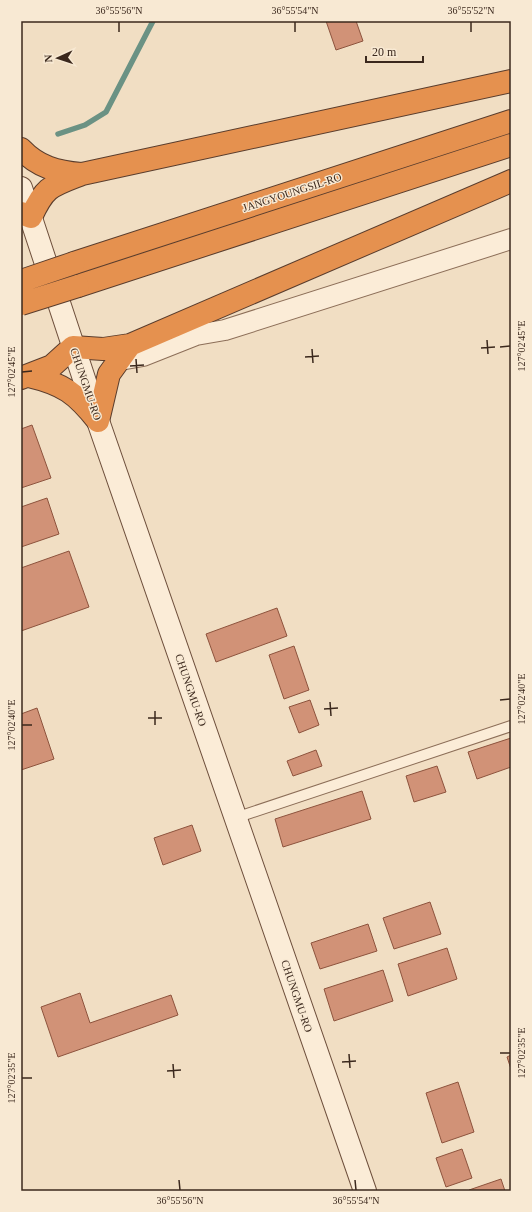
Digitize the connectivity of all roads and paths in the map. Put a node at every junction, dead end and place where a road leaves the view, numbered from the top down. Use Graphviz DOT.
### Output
graph roads {
  1 [pos="511,81"];
  2 [pos="511,121"];
  3 [pos="511,145"];
  4 [pos="21,149"];
  5 [pos="82,174"];
  6 [pos="511,181"];
  7 [pos="21,188"];
  8 [pos="26,215"];
  9 [pos="511,239"];
  10 [pos="21,280"];
  11 [pos="21,304"];
  12 [pos="73,347"];
  13 [pos="125,352"];
  14 [pos="25,377"];
  15 [pos="98,421"];
  16 [pos="511,726"];
  17 [pos="236,818"];
  18 [pos="365,1191"];
  1 -- 5 [label="highway"];
  2 -- 10 [label="highway, JANGYOUNGSIL-RO, bridge"];
  3 -- 11 [label="highway, JANGYOUNGSIL-RO, bridge"];
  4 -- 5 [label="highway"];
  5 -- 8 [label="highway"];
  6 -- 13 [label="highway"];
  7 -- 8 [label="street, CHUNGMU-RO"];
  8 -- 12 [label="street, CHUNGMU-RO"];
  9 -- 13 [label="street"];
  12 -- 13 [label="highway"];
  12 -- 14 [label="highway"];
  12 -- 15 [label="street, CHUNGMU-RO"];
  13 -- 15 [label="highway"];
  14 -- 15 [label="highway"];
  15 -- 17 [label="street, CHUNGMU-RO"];
  16 -- 17 [label="lane"];
  17 -- 18 [label="street, CHUNGMU-RO"];
}
